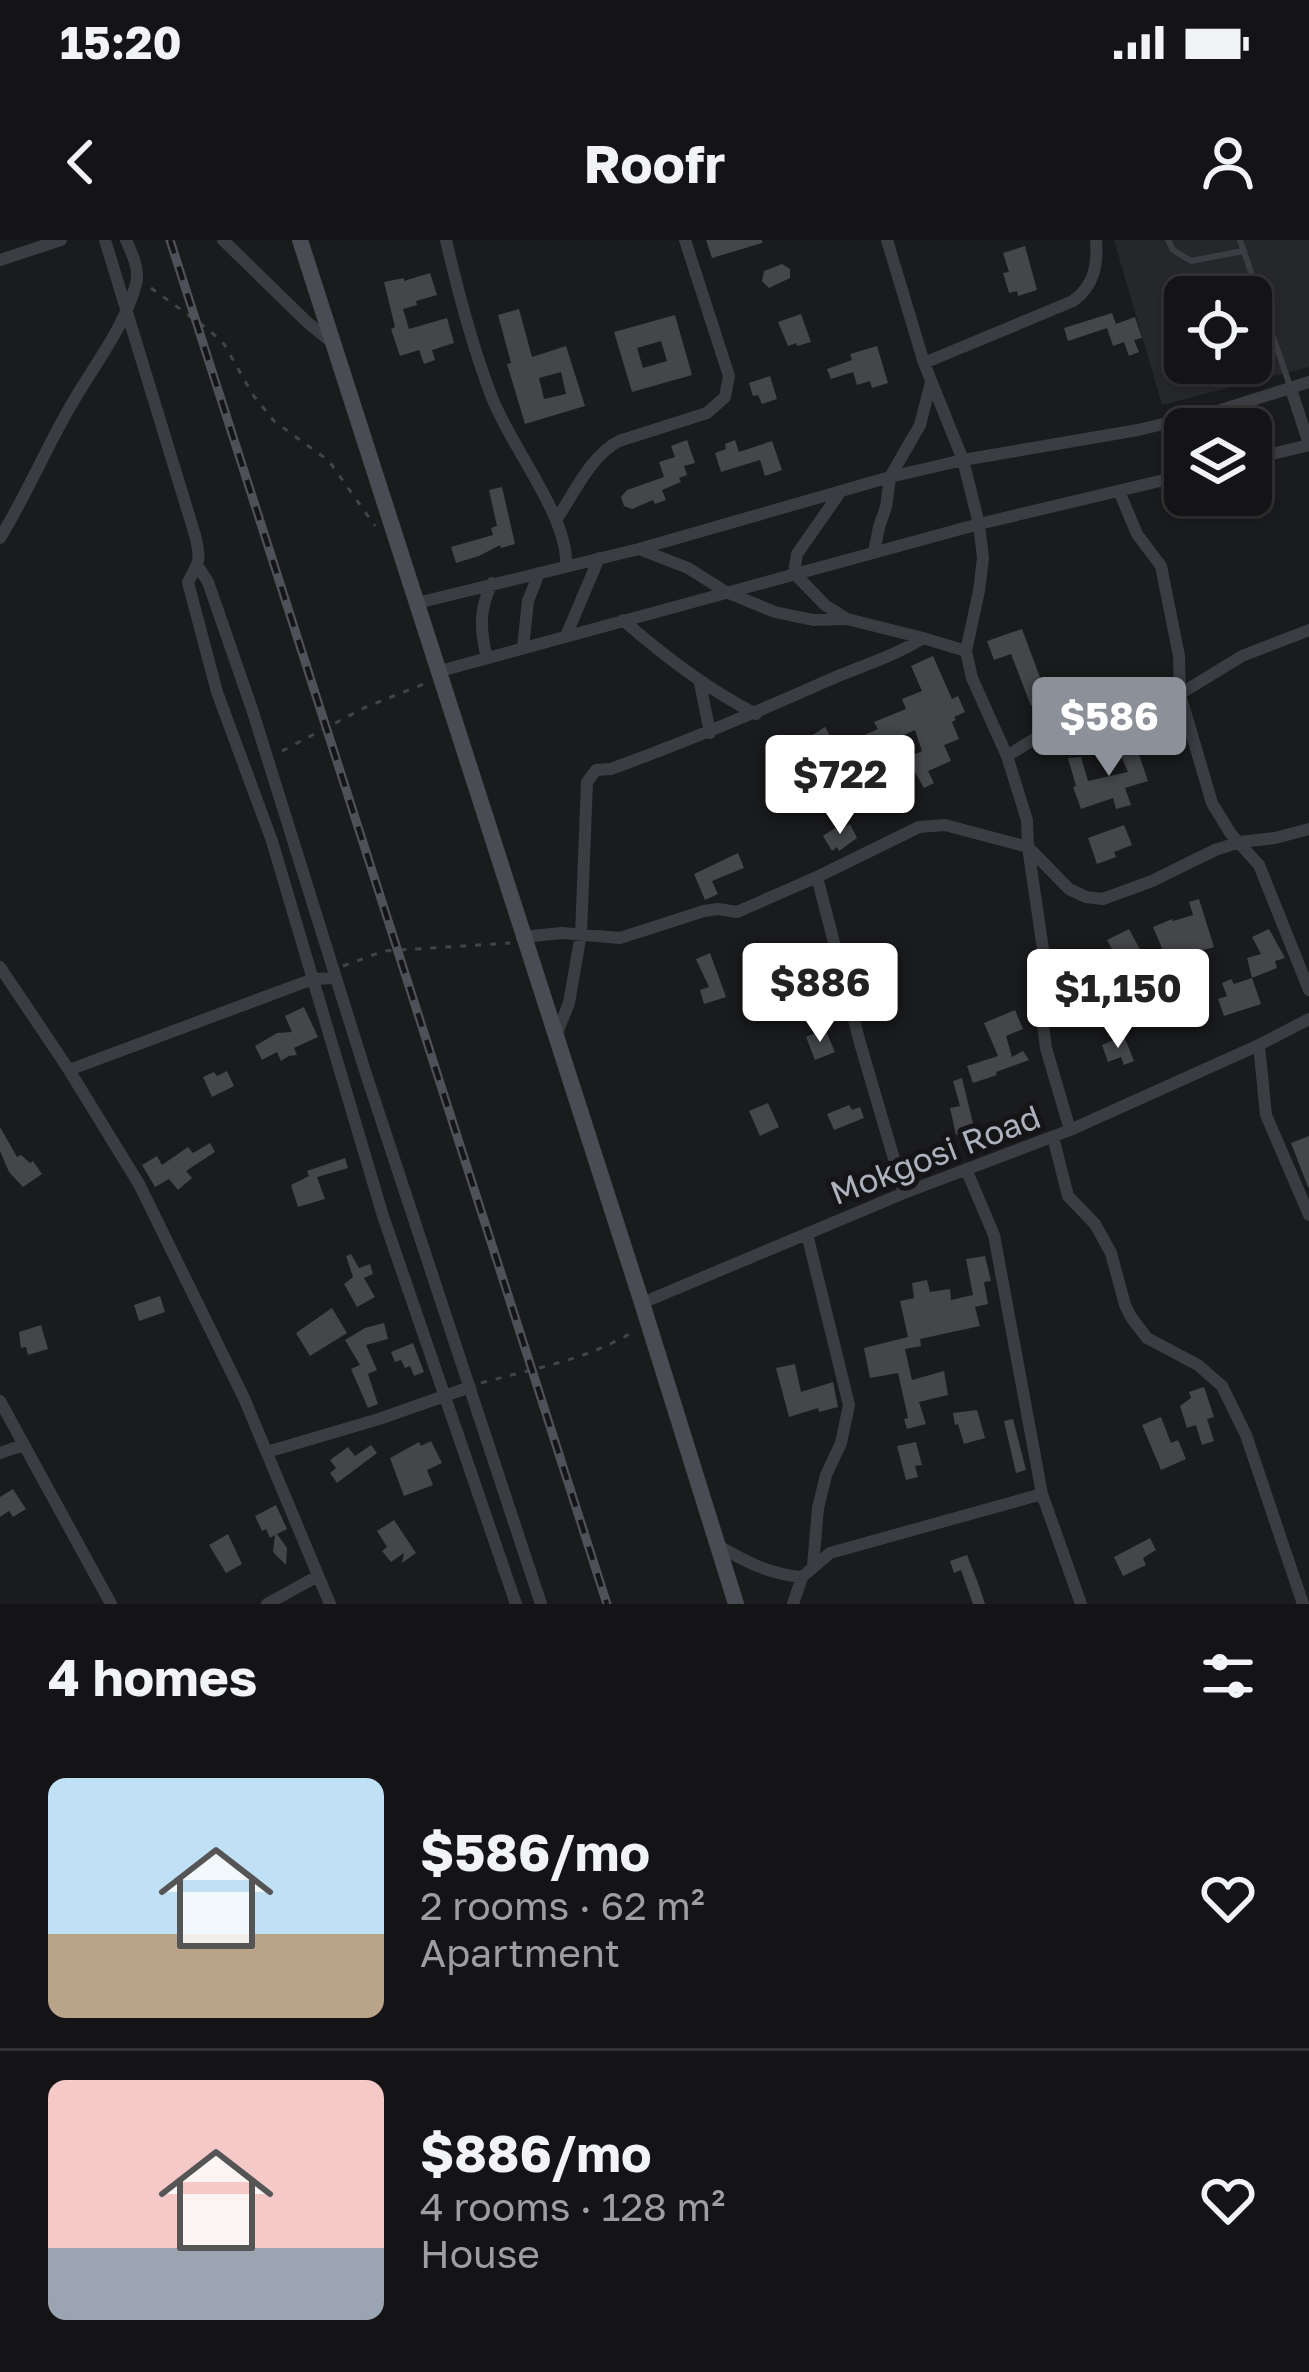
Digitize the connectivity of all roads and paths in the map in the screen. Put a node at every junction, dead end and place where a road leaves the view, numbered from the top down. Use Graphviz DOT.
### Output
graph roads {
  1 [pos="61,240"];
  2 [pos="104,240"];
  3 [pos="126,240"];
  4 [pos="223,240"];
  5 [pos="300,240"];
  6 [pos="446,240"];
  7 [pos="685,240"];
  8 [pos="887,240"];
  9 [pos="1096,240"];
  10 [pos="1168,240"];
  11 [pos="1240,240"];
  12 [pos="1244,251"];
  13 [pos="0,260"];
  14 [pos="139,279"];
  15 [pos="125,308"];
  16 [pos="334,343"];
  17 [pos="924,363"];
  18 [pos="931,381"];
  19 [pos="1309,382"];
  20 [pos="1291,388"];
  21 [pos="1309,445"];
  22 [pos="1272,454"];
  23 [pos="963,460"];
  24 [pos="890,477"];
  25 [pos="1164,481"];
  26 [pos="842,491"];
  27 [pos="1119,491"];
  28 [pos="556,520"];
  29 [pos="979,524"];
  30 [pos="393,526"];
  31 [pos="0,538"];
  32 [pos="639,549"];
  33 [pos="874,552"];
  34 [pos="599,558"];
  35 [pos="566,566"];
  36 [pos="199,568"];
  37 [pos="538,572"];
  38 [pos="794,573"];
  39 [pos="492,583"];
  40 [pos="726,592"];
  41 [pos="417,603"];
  42 [pos="847,619"];
  43 [pos="623,620"];
  44 [pos="1309,630"];
  45 [pos="566,636"];
  46 [pos="923,638"];
  47 [pos="523,648"];
  48 [pos="966,651"];
  49 [pos="487,658"];
  50 [pos="440,671"];
  51 [pos="700,682"];
  52 [pos="1180,694"];
  53 [pos="757,714"];
  54 [pos="710,733"];
  55 [pos="1007,756"];
  56 [pos="267,758"];
  57 [pos="1309,830"];
  58 [pos="1240,842"];
  59 [pos="1028,847"];
  60 [pos="817,877"];
  61 [pos="581,934"];
  62 [pos="522,937"];
  63 [pos="0,968"];
  64 [pos="334,974"];
  65 [pos="314,979"];
  66 [pos="1309,989"];
  67 [pos="1309,1019"];
  68 [pos="555,1038"];
  69 [pos="1259,1046"];
  70 [pos="69,1070"];
  71 [pos="1070,1130"];
  72 [pos="1053,1137"];
  73 [pos="967,1168"];
  74 [pos="904,1193"];
  75 [pos="1309,1215"];
  76 [pos="807,1234"];
  77 [pos="642,1303"];
  78 [pos="648,1323"];
  79 [pos="470,1387"];
  80 [pos="444,1396"];
  81 [pos="0,1402"];
  82 [pos="23,1445"];
  83 [pos="267,1452"];
  84 [pos="0,1453"];
  85 [pos="1042,1494"];
  86 [pos="717,1545"];
  87 [pos="813,1566"];
  88 [pos="318,1576"];
  89 [pos="802,1577"];
  90 [pos="111,1604"];
  91 [pos="267,1604"];
  92 [pos="330,1604"];
  93 [pos="516,1604"];
  94 [pos="542,1604"];
  95 [pos="736,1604"];
  96 [pos="793,1604"];
  97 [pos="1081,1604"];
  98 [pos="1303,1604"];
  1 -- 13 [label="street"];
  2 -- 15 [label="street"];
  3 -- 14 [label="street"];
  4 -- 16 [label="street"];
  5 -- 16 [label="street"];
  6 -- 28 [label="street"];
  7 -- 28 [label="street"];
  8 -- 17 [label="street"];
  9 -- 17 [label="street"];
  10 -- 12 [label="lane"];
  11 -- 12 [label="lane"];
  12 -- 20 [label="lane"];
  14 -- 15 [label="street"];
  14 -- 30 [label="path"];
  15 -- 31 [label="street"];
  15 -- 36 [label="street"];
  16 -- 30 [label="street"];
  17 -- 18 [label="street"];
  18 -- 23 [label="street"];
  18 -- 24 [label="street"];
  19 -- 20 [label="street"];
  20 -- 21 [label="street"];
  20 -- 23 [label="street"];
  21 -- 22 [label="street"];
  23 -- 24 [label="street"];
  23 -- 29 [label="street"];
  24 -- 26 [label="street"];
  24 -- 33 [label="street"];
  25 -- 27 [label="street"];
  26 -- 32 [label="street"];
  26 -- 38 [label="street"];
  27 -- 29 [label="street"];
  27 -- 52 [label="street"];
  28 -- 35 [label="street"];
  29 -- 33 [label="street"];
  29 -- 48 [label="street"];
  30 -- 41 [label="street"];
  32 -- 34 [label="street"];
  32 -- 40 [label="street"];
  33 -- 38 [label="street"];
  34 -- 35 [label="street"];
  34 -- 45 [label="street"];
  35 -- 37 [label="street"];
  36 -- 56 [label="street"];
  36 -- 65 [label="street"];
  37 -- 39 [label="street"];
  37 -- 47 [label="street"];
  38 -- 40 [label="street"];
  38 -- 42 [label="street"];
  39 -- 41 [label="street"];
  39 -- 49 [label="street"];
  40 -- 42 [label="street"];
  40 -- 43 [label="street"];
  41 -- 50 [label="street"];
  42 -- 46 [label="street"];
  43 -- 45 [label="street"];
  43 -- 51 [label="street"];
  44 -- 52 [label="street"];
  45 -- 47 [label="street"];
  46 -- 48 [label="street"];
  46 -- 53 [label="street"];
  47 -- 49 [label="street"];
  48 -- 55 [label="street"];
  49 -- 50 [label="street"];
  50 -- 56 [label="path"];
  50 -- 62 [label="street"];
  51 -- 53 [label="street"];
  51 -- 54 [label="street"];
  52 -- 55 [label="street"];
  52 -- 58 [label="street"];
  53 -- 54 [label="street"];
  54 -- 61 [label="street"];
  55 -- 59 [label="street"];
  56 -- 64 [label="street"];
  57 -- 58 [label="street"];
  58 -- 59 [label="street"];
  58 -- 66 [label="street"];
  59 -- 60 [label="street"];
  59 -- 71 [label="street"];
  60 -- 61 [label="street"];
  60 -- 74 [label="street"];
  61 -- 62 [label="street"];
  61 -- 68 [label="street"];
  62 -- 64 [label="path"];
  62 -- 68 [label="street"];
  63 -- 70 [label="street"];
  64 -- 65 [label="street"];
  64 -- 79 [label="street"];
  65 -- 70 [label="street"];
  65 -- 80 [label="street"];
  67 -- 69 [label="street, Mokgosi Road"];
  68 -- 77 [label="street"];
  69 -- 71 [label="street, Mokgosi Road"];
  69 -- 75 [label="street"];
  70 -- 83 [label="street"];
  71 -- 72 [label="street, Mokgosi Road"];
  72 -- 73 [label="street, Mokgosi Road"];
  72 -- 98 [label="street"];
  73 -- 74 [label="street, Mokgosi Road"];
  73 -- 85 [label="street"];
  74 -- 76 [label="street, Mokgosi Road"];
  76 -- 77 [label="street, Mokgosi Road"];
  76 -- 87 [label="street"];
  77 -- 78 [label="street"];
  78 -- 79 [label="path"];
  78 -- 86 [label="street"];
  79 -- 80 [label="street"];
  79 -- 94 [label="street"];
  80 -- 83 [label="street"];
  80 -- 93 [label="street"];
  81 -- 82 [label="street"];
  82 -- 84 [label="street"];
  82 -- 90 [label="street"];
  83 -- 88 [label="street"];
  85 -- 87 [label="street"];
  85 -- 97 [label="street"];
  86 -- 89 [label="street"];
  86 -- 95 [label="street"];
  87 -- 89 [label="street"];
  88 -- 91 [label="street"];
  88 -- 92 [label="street"];
  89 -- 96 [label="street"];
}
